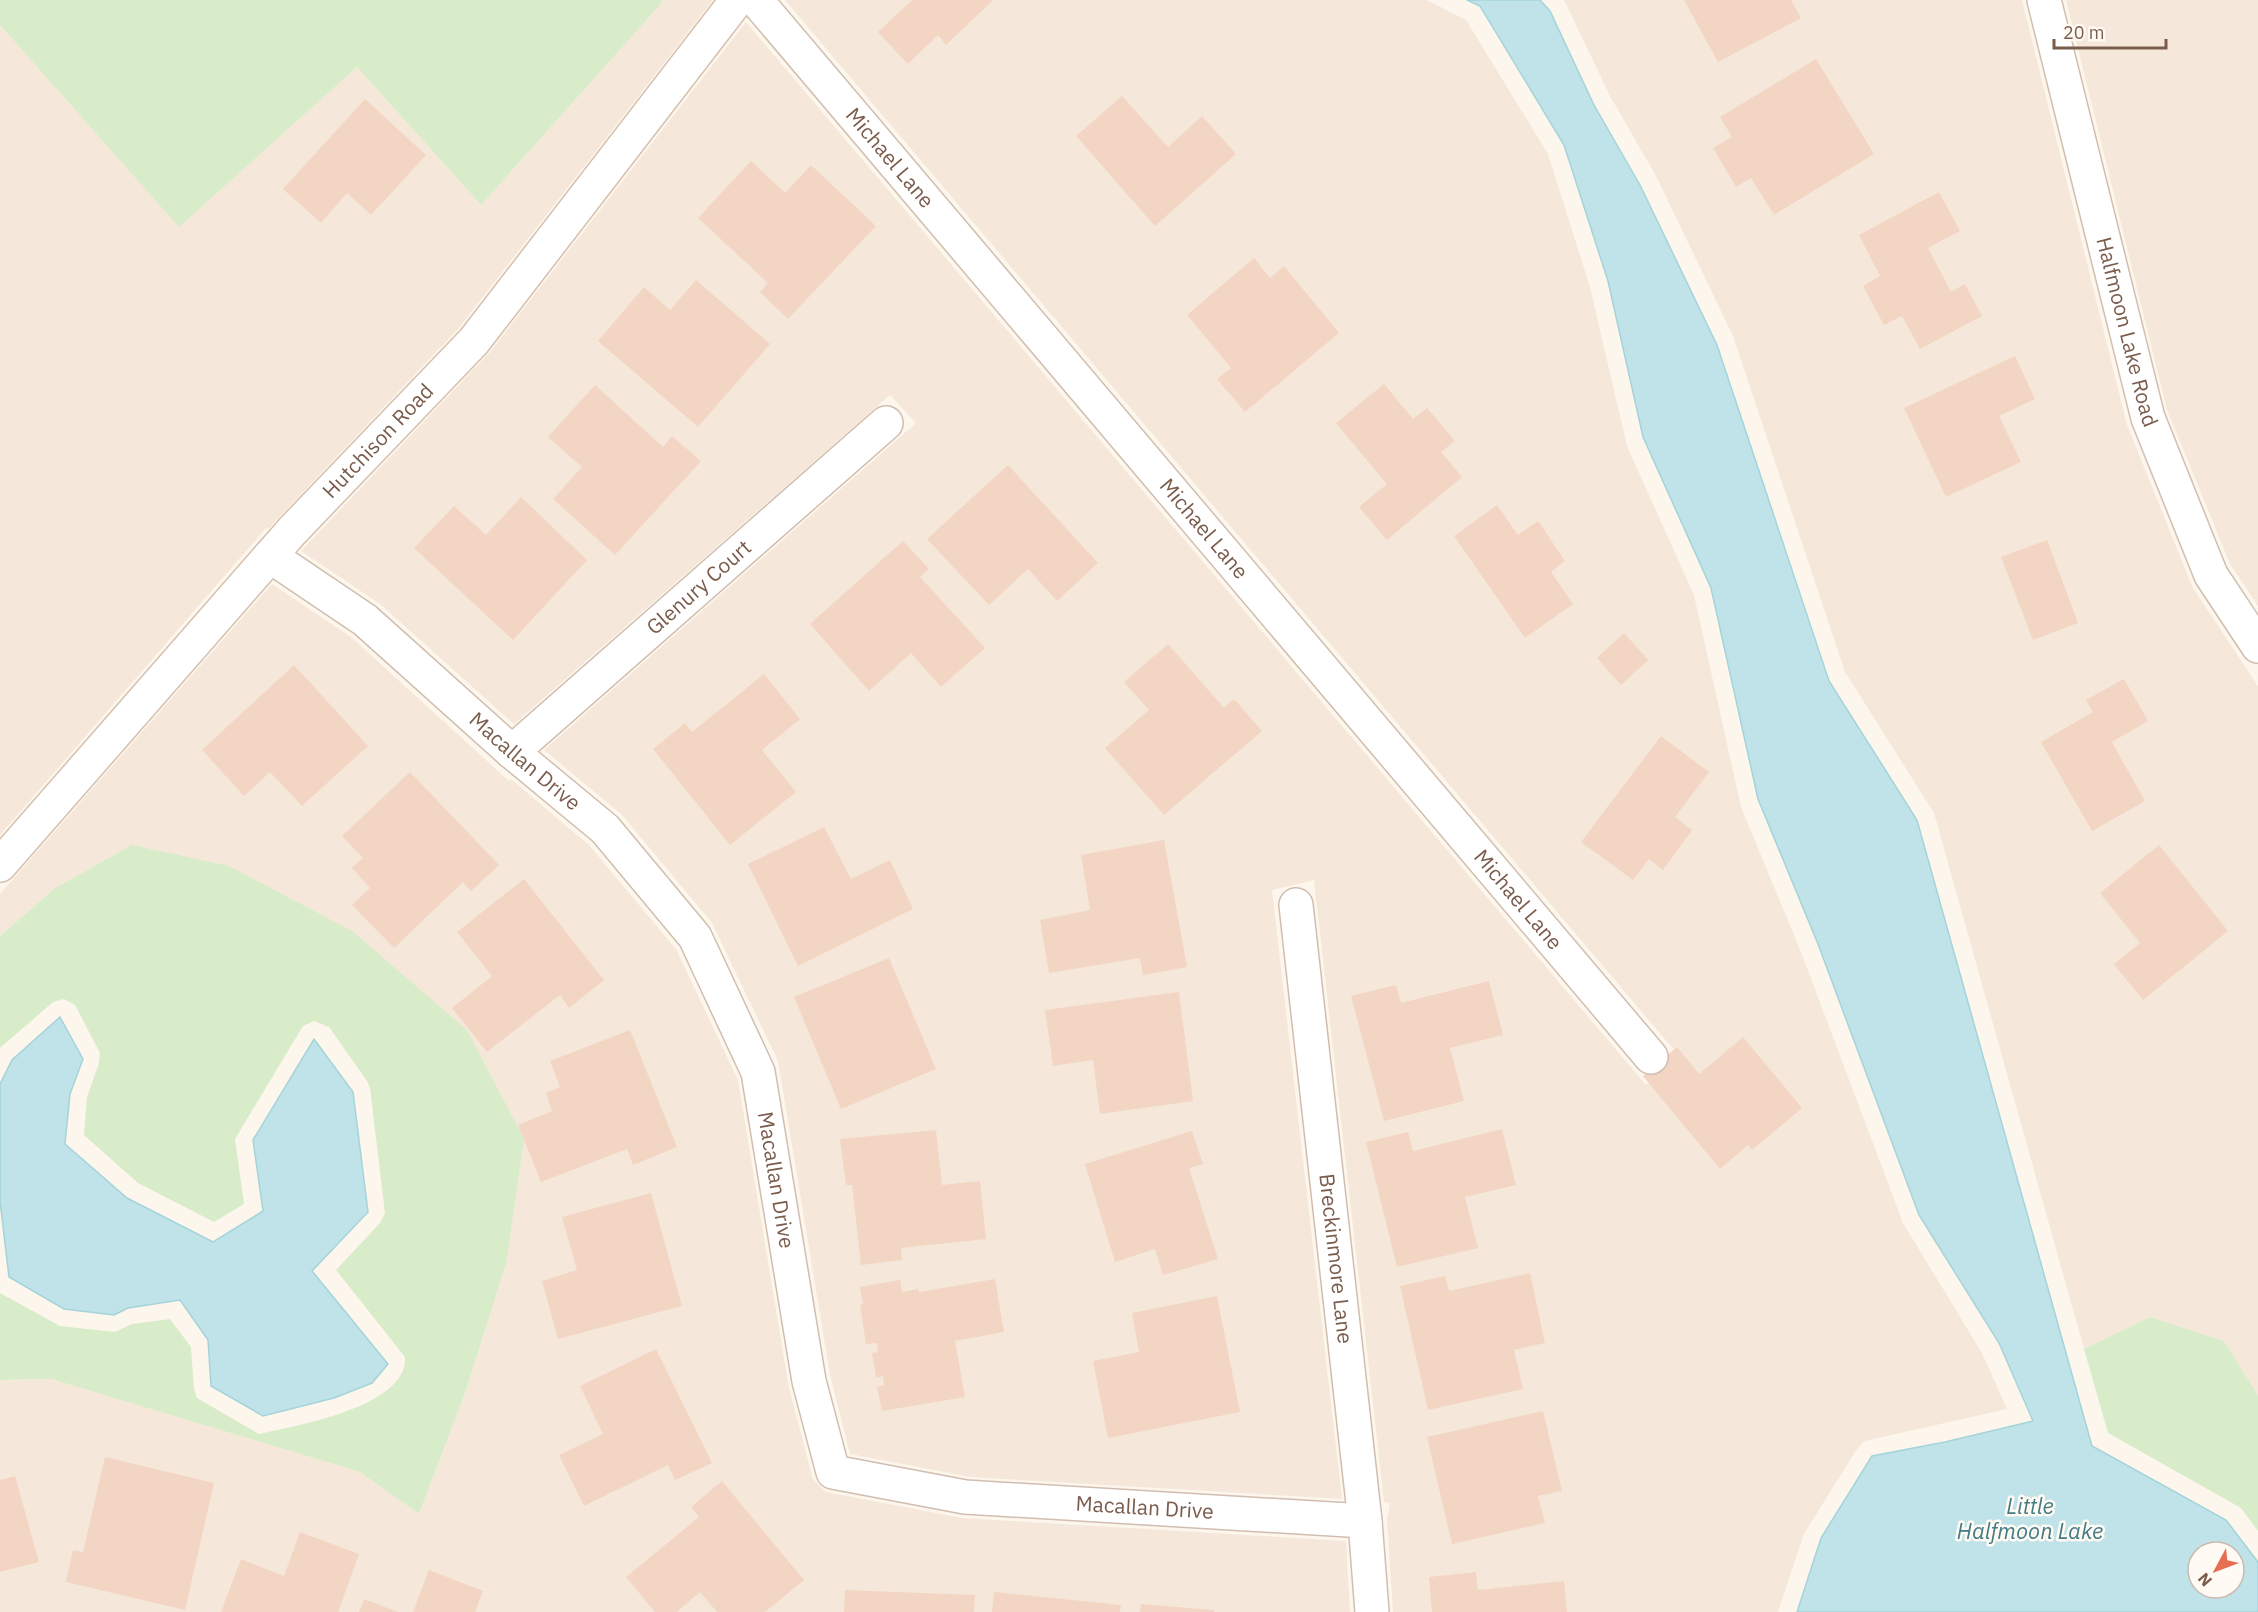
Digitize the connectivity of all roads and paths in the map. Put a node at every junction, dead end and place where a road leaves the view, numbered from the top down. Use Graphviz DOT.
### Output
graph roads {
  1 [pos="737,0"];
  2 [pos="756,0"];
  3 [pos="2044,0"];
  4 [pos="886,423"];
  5 [pos="270,556"];
  6 [pos="2258,646"];
  7 [pos="512,752"];
  8 [pos="0,864"];
  9 [pos="1296,904"];
  10 [pos="1651,1057"];
  11 [pos="1365,1521"];
  12 [pos="1372,1612"];
  1 -- 5 [label="street, Hutchison Road"];
  2 -- 10 [label="street, Michael Lane"];
  3 -- 6 [label="street, Halfmoon Lake Road"];
  4 -- 7 [label="street, Glenury Court"];
  5 -- 7 [label="street, Macallan Drive"];
  5 -- 8 [label="street, Hutchison Road"];
  7 -- 11 [label="street, Macallan Drive"];
  9 -- 11 [label="street, Breckinmore Lane"];
  11 -- 12 [label="street, Breckinmore Lane"];
}
